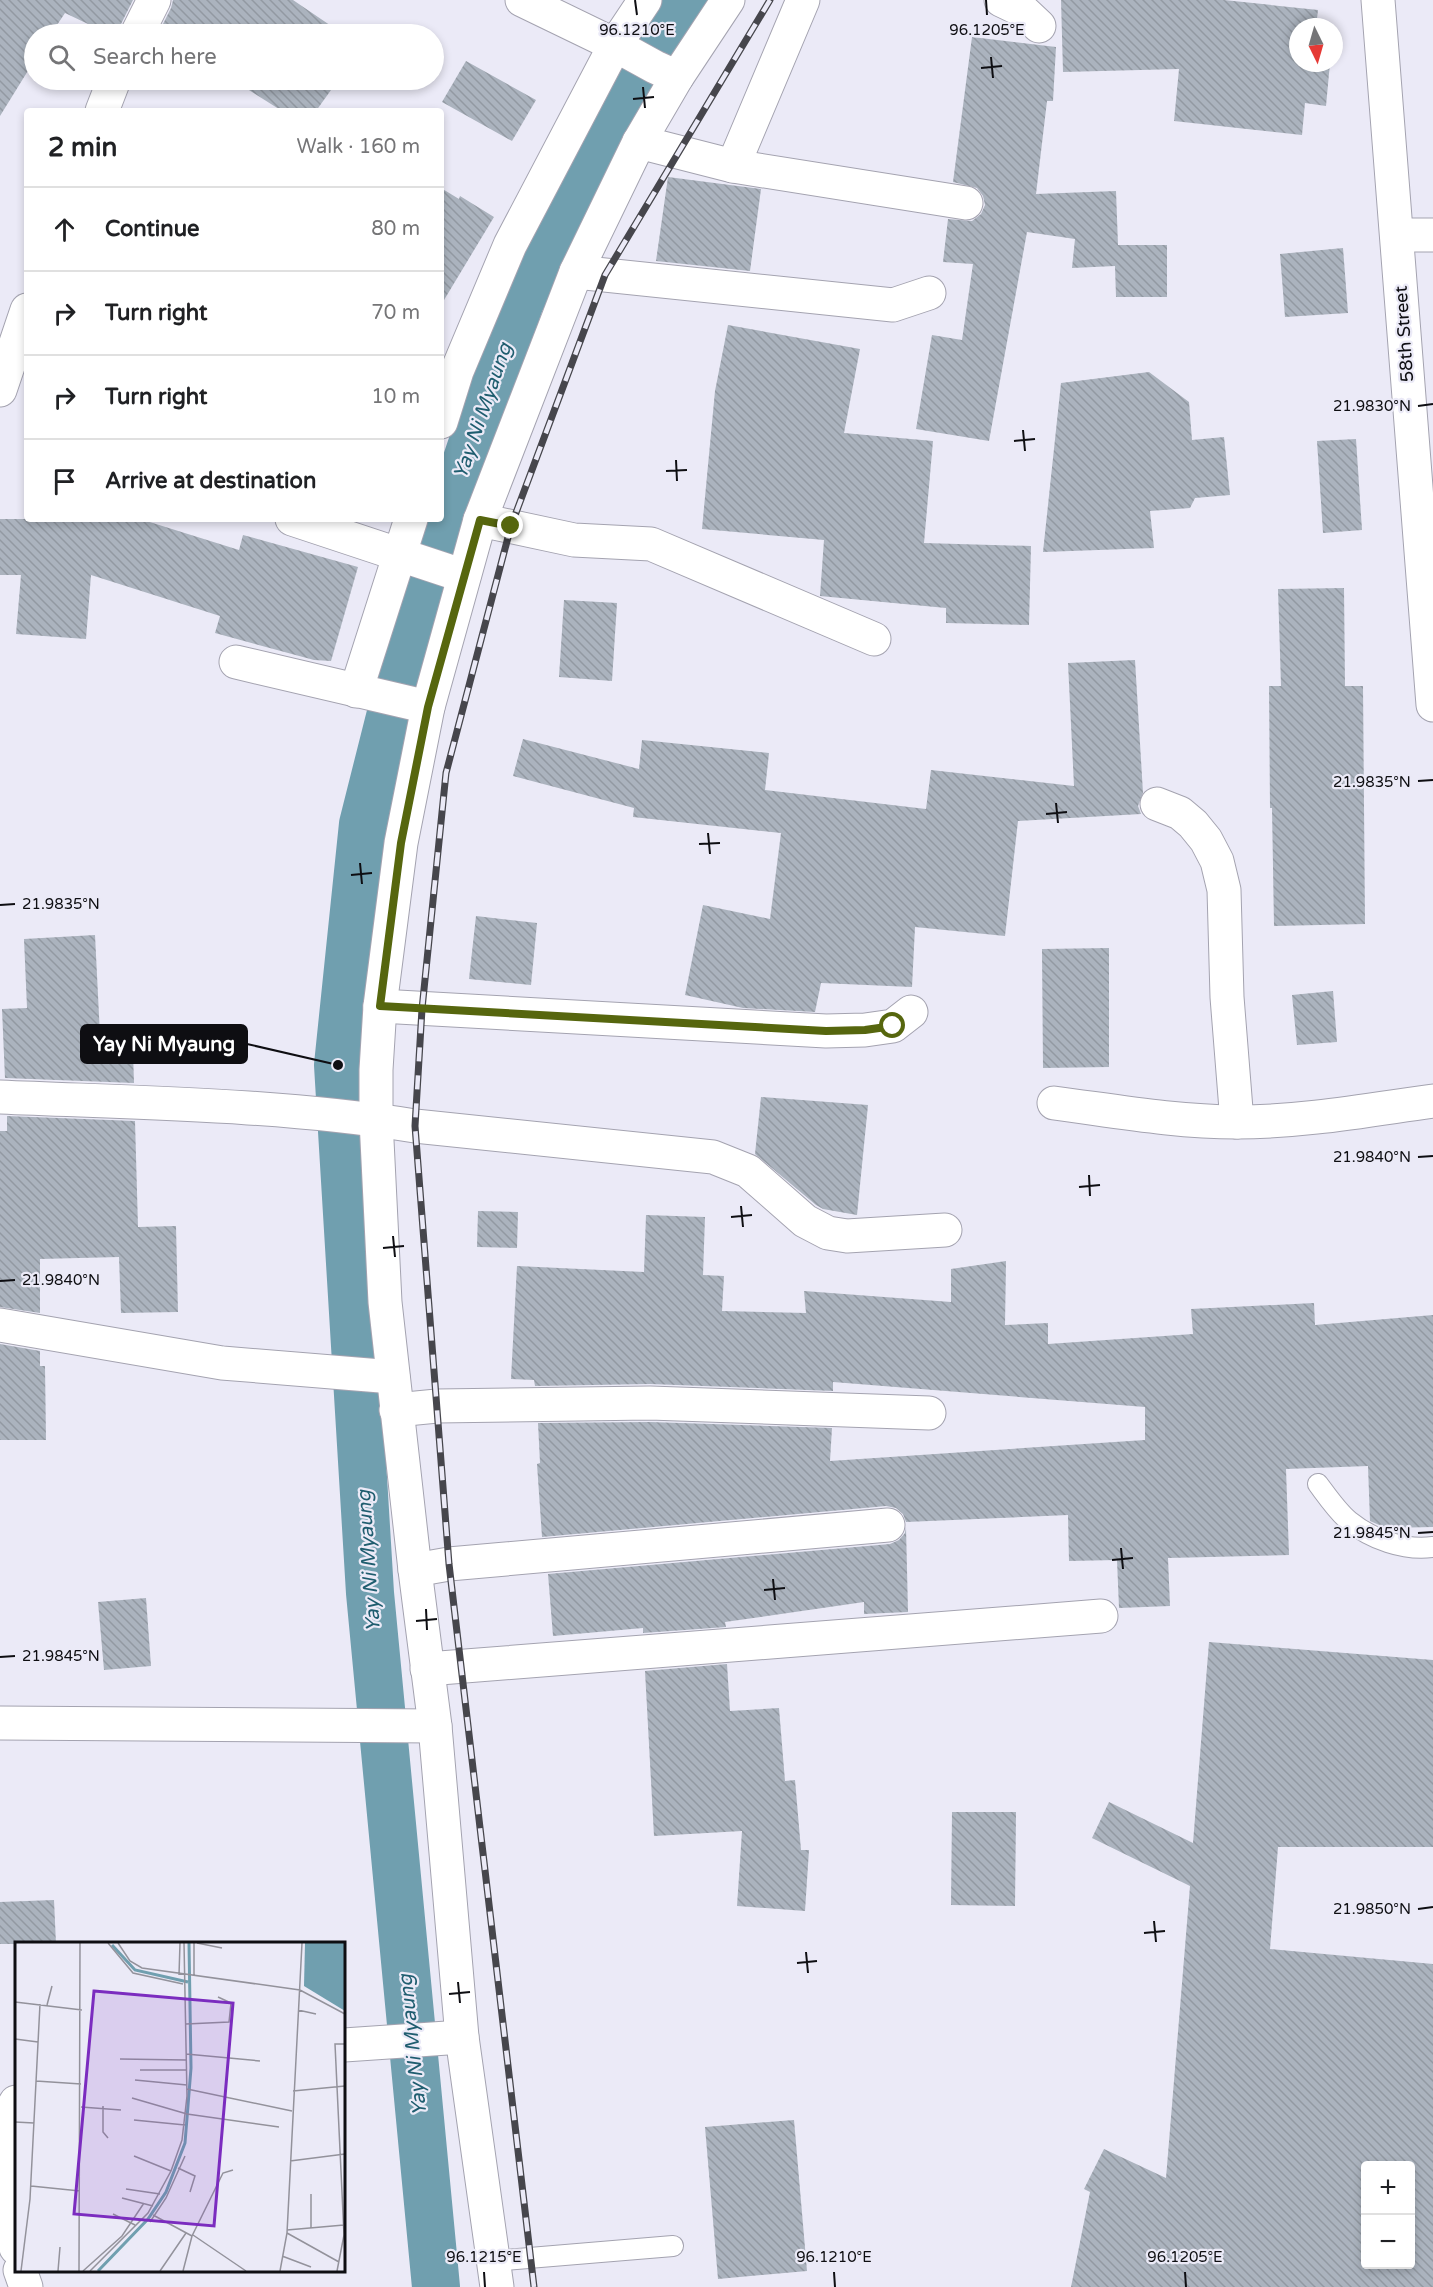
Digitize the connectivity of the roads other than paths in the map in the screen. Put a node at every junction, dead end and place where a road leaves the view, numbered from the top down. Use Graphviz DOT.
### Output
graph roads {
  1 [pos="154,0"];
  2 [pos="522,0"];
  3 [pos="645,0"];
  4 [pos="728,0"];
  5 [pos="803,0"];
  6 [pos="1001,0"];
  7 [pos="1378,0"];
  8 [pos="142,24"];
  9 [pos="1039,26"];
  10 [pos="645,61"];
  11 [pos="110,90"];
  12 [pos="103,108"];
  13 [pos="639,142"];
  14 [pos="733,166"];
  15 [pos="966,203"];
  16 [pos="1397,235"];
  17 [pos="1433,236"];
  18 [pos="576,272"];
  19 [pos="929,293"];
  20 [pos="24,319"];
  21 [pos="0,390"];
  22 [pos="444,412"];
  23 [pos="480,520"];
  24 [pos="301,522"];
  25 [pos="410,522"];
  26 [pos="400,555"];
  27 [pos="464,576"];
  28 [pos="874,639"];
  29 [pos="236,662"];
  30 [pos="356,691"];
  31 [pos="1433,705"];
  32 [pos="428,707"];
  33 [pos="1157,804"];
  34 [pos="380,1006"];
  35 [pos="911,1012"];
  36 [pos="0,1097"];
  37 [pos="1433,1101"];
  38 [pos="1054,1103"];
  39 [pos="376,1120"];
  40 [pos="1237,1122"];
  41 [pos="945,1230"];
  42 [pos="0,1325"];
  43 [pos="393,1377"];
  44 [pos="396,1410"];
  45 [pos="929,1413"];
  46 [pos="1317,1484"];
  47 [pos="888,1525"];
  48 [pos="1433,1548"];
  49 [pos="415,1570"];
  50 [pos="1101,1616"];
  51 [pos="427,1669"];
  52 [pos="0,1723"];
  53 [pos="435,1726"];
  54 [pos="462,2037"];
  55 [pos="345,2044"];
  56 [pos="15,2104"];
  57 [pos="15,2241"];
  58 [pos="673,2246"];
  59 [pos="20,2272"];
  60 [pos="495,2274"];
  61 [pos="26,2287"];
  1 -- 8 [label="street"];
  2 -- 10 [label="street"];
  3 -- 10 [label="street"];
  4 -- 10 [label="street"];
  5 -- 14 [label="street"];
  6 -- 9 [label="street"];
  7 -- 16 [label="street, 58th Street"];
  10 -- 13 [label="street"];
  10 -- 22 [label="street"];
  11 -- 12 [label="street"];
  13 -- 14 [label="street"];
  13 -- 18 [label="street"];
  14 -- 15 [label="street"];
  16 -- 17 [label="street"];
  16 -- 31 [label="street, 58th Street"];
  18 -- 19 [label="street"];
  18 -- 23 [label="street"];
  20 -- 21 [label="street"];
  23 -- 27 [label="street"];
  23 -- 28 [label="street"];
  24 -- 26 [label="street"];
  25 -- 26 [label="street"];
  26 -- 27 [label="street"];
  26 -- 30 [label="street"];
  27 -- 32 [label="street"];
  29 -- 30 [label="street"];
  30 -- 32 [label="street"];
  32 -- 34 [label="street"];
  33 -- 40 [label="street"];
  34 -- 35 [label="street"];
  34 -- 39 [label="street"];
  36 -- 39 [label="street"];
  37 -- 40 [label="street"];
  38 -- 40 [label="street"];
  39 -- 41 [label="street"];
  39 -- 43 [label="street"];
  42 -- 43 [label="street"];
  43 -- 44 [label="street"];
  44 -- 45 [label="street"];
  44 -- 49 [label="street"];
  46 -- 48 [label="lane"];
  47 -- 49 [label="street"];
  49 -- 51 [label="street"];
  50 -- 51 [label="street"];
  51 -- 53 [label="street"];
  52 -- 53 [label="street"];
  53 -- 54 [label="street"];
  54 -- 55 [label="street"];
  54 -- 60 [label="street"];
  56 -- 57 [label="street"];
  58 -- 60 [label="lane"];
  59 -- 61 [label="street"];
}
